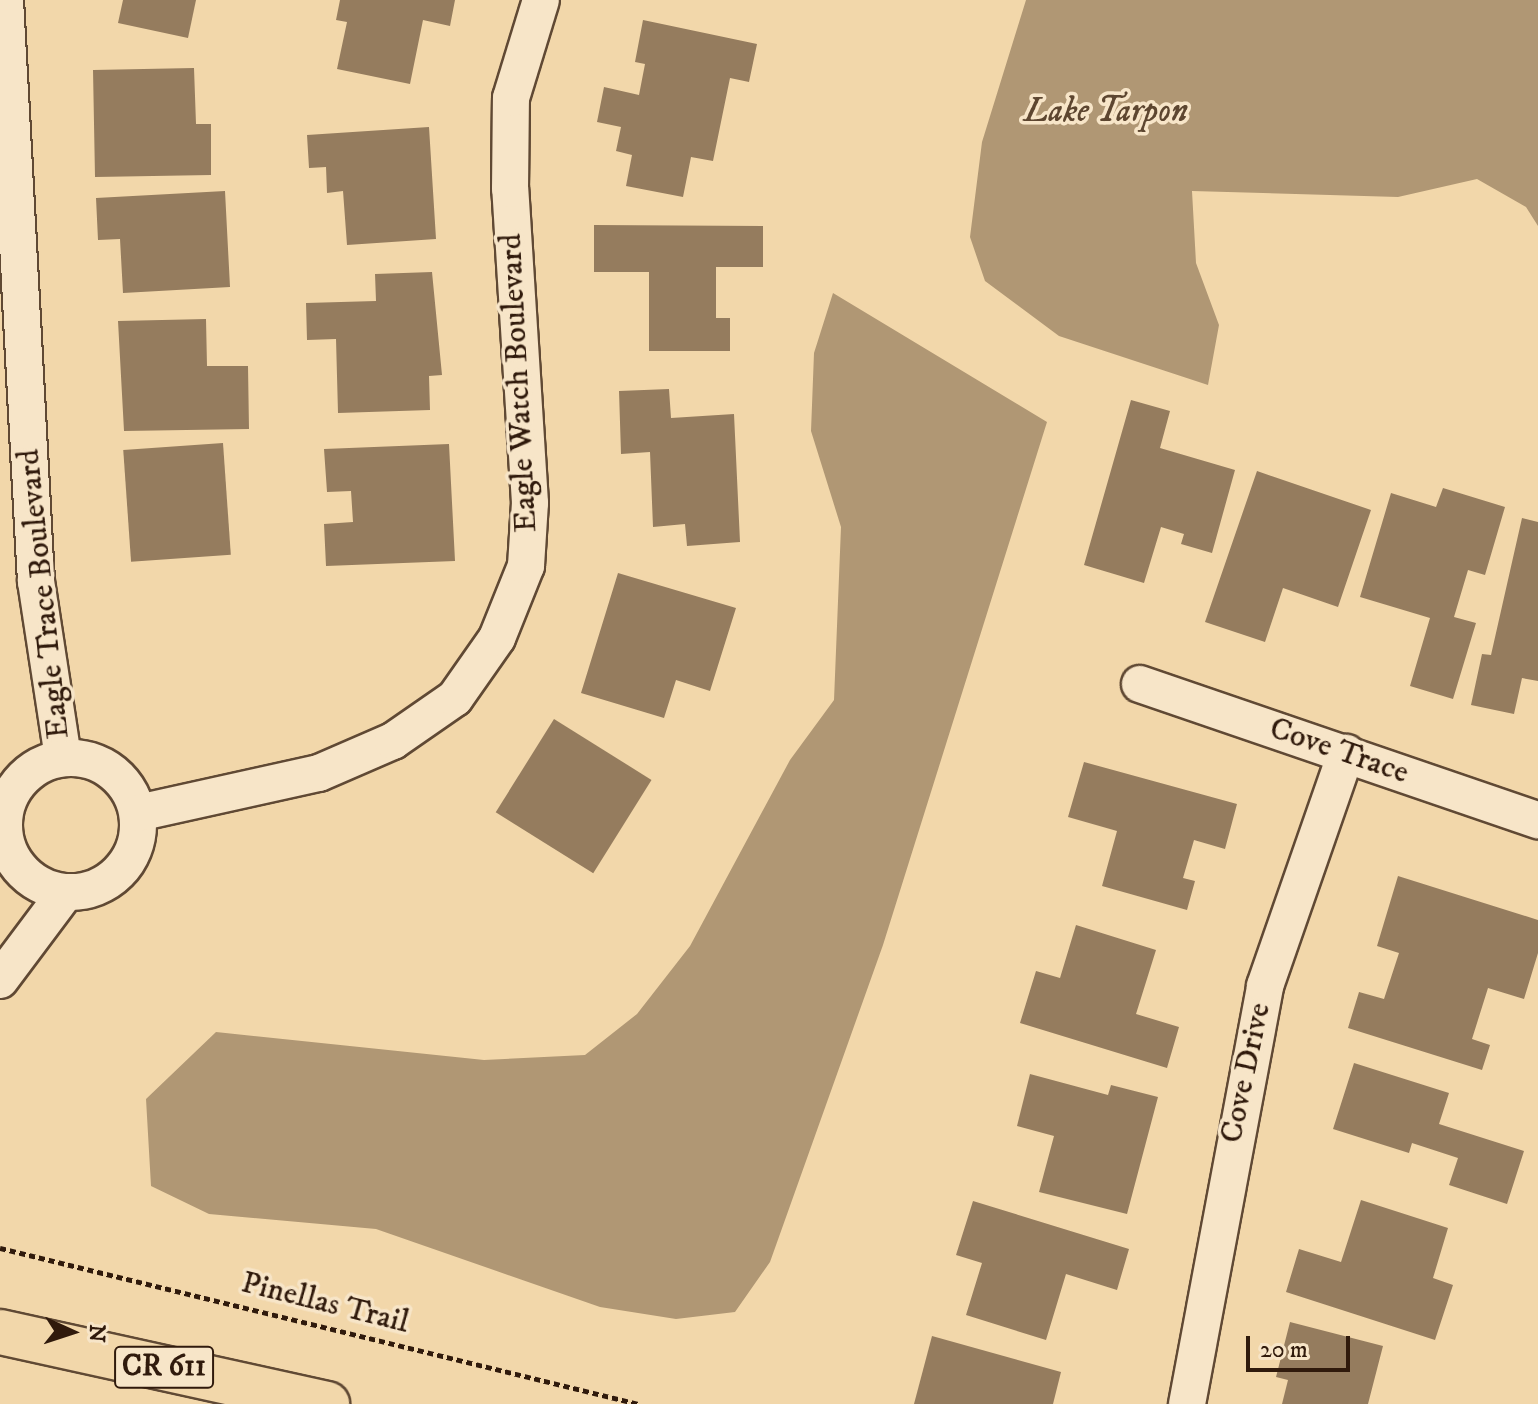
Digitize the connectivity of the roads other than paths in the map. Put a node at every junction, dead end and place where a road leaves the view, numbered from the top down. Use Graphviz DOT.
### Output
graph roads {
  1 [pos="5,0"];
  2 [pos="541,0"];
  3 [pos="0,21"];
  4 [pos="1140,684"];
  5 [pos="1346,753"];
  6 [pos="63,757"];
  7 [pos="138,813"];
  8 [pos="1538,820"];
  9 [pos="6,866"];
  10 [pos="65,893"];
  11 [pos="2,971"];
  12 [pos="0,1332"];
  13 [pos="327,1404"];
  14 [pos="1187,1404"];
  1 -- 3 [label="street, Eagle Trace Boulevard"];
  2 -- 7 [label="street, Eagle Watch Boulevard"];
  3 -- 6 [label="street, Eagle Trace Boulevard"];
  4 -- 5 [label="street, Cove Trace"];
  5 -- 8 [label="street, Cove Trace"];
  5 -- 14 [label="street, Cove Drive"];
  6 -- 7 [label="street"];
  6 -- 9 [label="street"];
  7 -- 10 [label="street"];
  9 -- 10 [label="street"];
  10 -- 11 [label="street"];
  12 -- 13 [label="main road, CR 611"];
}
